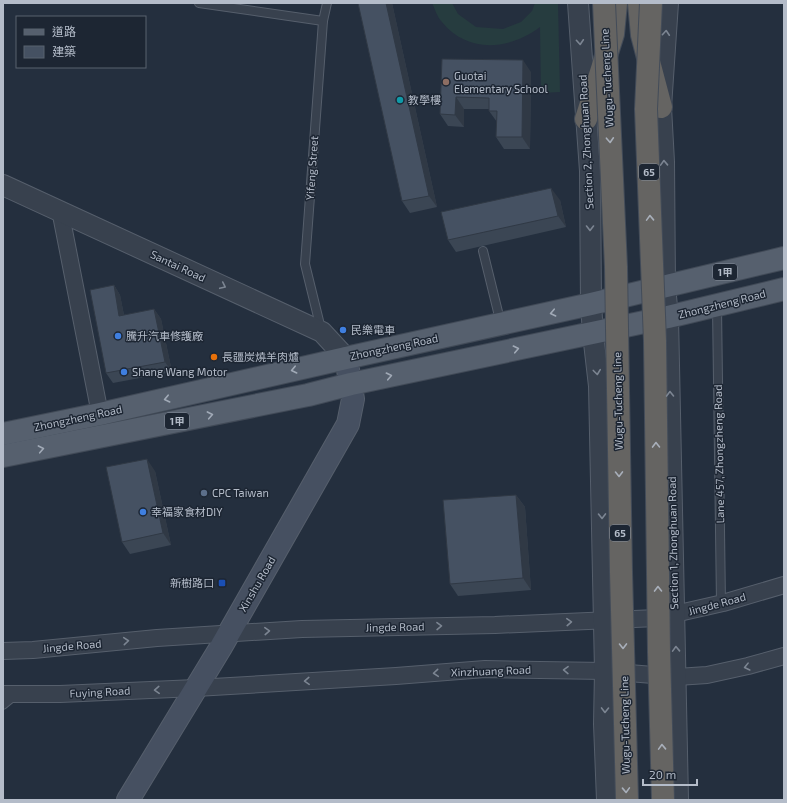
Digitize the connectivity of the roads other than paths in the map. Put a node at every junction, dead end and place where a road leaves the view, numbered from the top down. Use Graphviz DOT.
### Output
graph roads {
  1 [pos="199,3"];
  2 [pos="327,3"];
  3 [pos="578,3"];
  4 [pos="604,3"];
  5 [pos="616,3"];
  6 [pos="638,3"];
  7 [pos="651,3"];
  8 [pos="668,3"];
  9 [pos="323,21"];
  10 [pos="661,107"];
  11 [pos="586,119"];
  12 [pos="3,185"];
  13 [pos="60,210"];
  14 [pos="482,251"];
  15 [pos="784,258"];
  16 [pos="665,286"];
  17 [pos="784,289"];
  18 [pos="591,304"];
  19 [pos="717,305"];
  20 [pos="668,317"];
  21 [pos="501,324"];
  22 [pos="322,332"];
  23 [pos="593,334"];
  24 [pos="346,358"];
  25 [pos="350,384"];
  26 [pos="100,414"];
  27 [pos="3,434"];
  28 [pos="3,456"];
  29 [pos="784,585"];
  30 [pos="721,604"];
  31 [pos="675,615"];
  32 [pos="604,620"];
  33 [pos="228,633"];
  34 [pos="3,651"];
  35 [pos="784,656"];
  36 [pos="605,671"];
  37 [pos="677,677"];
  38 [pos="196,688"];
  39 [pos="10,694"];
  40 [pos="3,705"];
  41 [pos="128,800"];
  42 [pos="608,800"];
  43 [pos="627,800"];
  44 [pos="663,800"];
  45 [pos="678,800"];
  1 -- 9 [label="lane"];
  2 -- 9 [label="lane, Yifeng Street"];
  3 -- 11 [label="street, Section 2, Zhonghuan Road, one-way"];
  4 -- 43 [label="highway, Wugu-Tucheng Line / 65, one-way, bridge"];
  5 -- 11 [label="highway"];
  6 -- 10 [label="highway"];
  44 -- 7 [label="highway, 65, one-way, bridge"];
  10 -- 8 [label="street, one-way"];
  9 -- 22 [label="lane, Yifeng Street"];
  16 -- 10 [label="street, one-way"];
  11 -- 18 [label="street, Section 2, Zhonghuan Road, one-way"];
  12 -- 13 [label="street, Santai Road"];
  13 -- 22 [label="street, Santai Road, one-way"];
  13 -- 26 [label="street"];
  14 -- 21 [label="lane"];
  15 -- 16 [label="main road, Zhongzheng Road / 1甲"];
  16 -- 18 [label="main road, Zhongzheng Road / 1甲"];
  16 -- 20 [label="street, Section 1, Zhonghuan Road"];
  17 -- 19 [label="main road, Zhongzheng Road / 1甲"];
  18 -- 21 [label="main road, Zhongzheng Road / 1甲, one-way"];
  18 -- 23 [label="street"];
  19 -- 20 [label="main road, Zhongzheng Road / 1甲"];
  19 -- 30 [label="lane, Lane 457, Zhongzheng Road"];
  20 -- 23 [label="main road, Zhongzheng Road / 1甲"];
  31 -- 20 [label="street, Section 1, Zhonghuan Road, one-way"];
  21 -- 24 [label="main road, Zhongzheng Road / 1甲"];
  22 -- 24 [label="street, Santai Road"];
  25 -- 23 [label="main road, Zhongzheng Road / 1甲, one-way"];
  23 -- 32 [label="street, one-way"];
  24 -- 25 [label="main road, Xinshu Road"];
  24 -- 26 [label="main road, Zhongzheng Road / 1甲, one-way"];
  28 -- 25 [label="main road, Zhongzheng Road / 1甲, one-way"];
  25 -- 33 [label="main road, Xinshu Road"];
  26 -- 27 [label="main road, Zhongzheng Road / 1甲"];
  29 -- 30 [label="street, Jingde Road"];
  30 -- 31 [label="street, Jingde Road"];
  31 -- 32 [label="street, Jingde Road"];
  37 -- 31 [label="street, Section 1, Zhonghuan Road, one-way"];
  33 -- 32 [label="street, Jingde Road, one-way"];
  32 -- 36 [label="street"];
  34 -- 33 [label="street, Jingde Road, one-way"];
  33 -- 38 [label="main road, Xinshu Road"];
  35 -- 37 [label="street, Xinzhuang Road, one-way"];
  36 -- 37 [label="street, Xinzhuang Road"];
  36 -- 38 [label="street, Xinzhuang Road, one-way"];
  36 -- 42 [label="street, one-way"];
  37 -- 45 [label="street, Section 1, Zhonghuan Road"];
  38 -- 39 [label="street, Fuying Road, one-way"];
  38 -- 41 [label="main road, Xinshu Road"];
  39 -- 40 [label="lane"];
}
